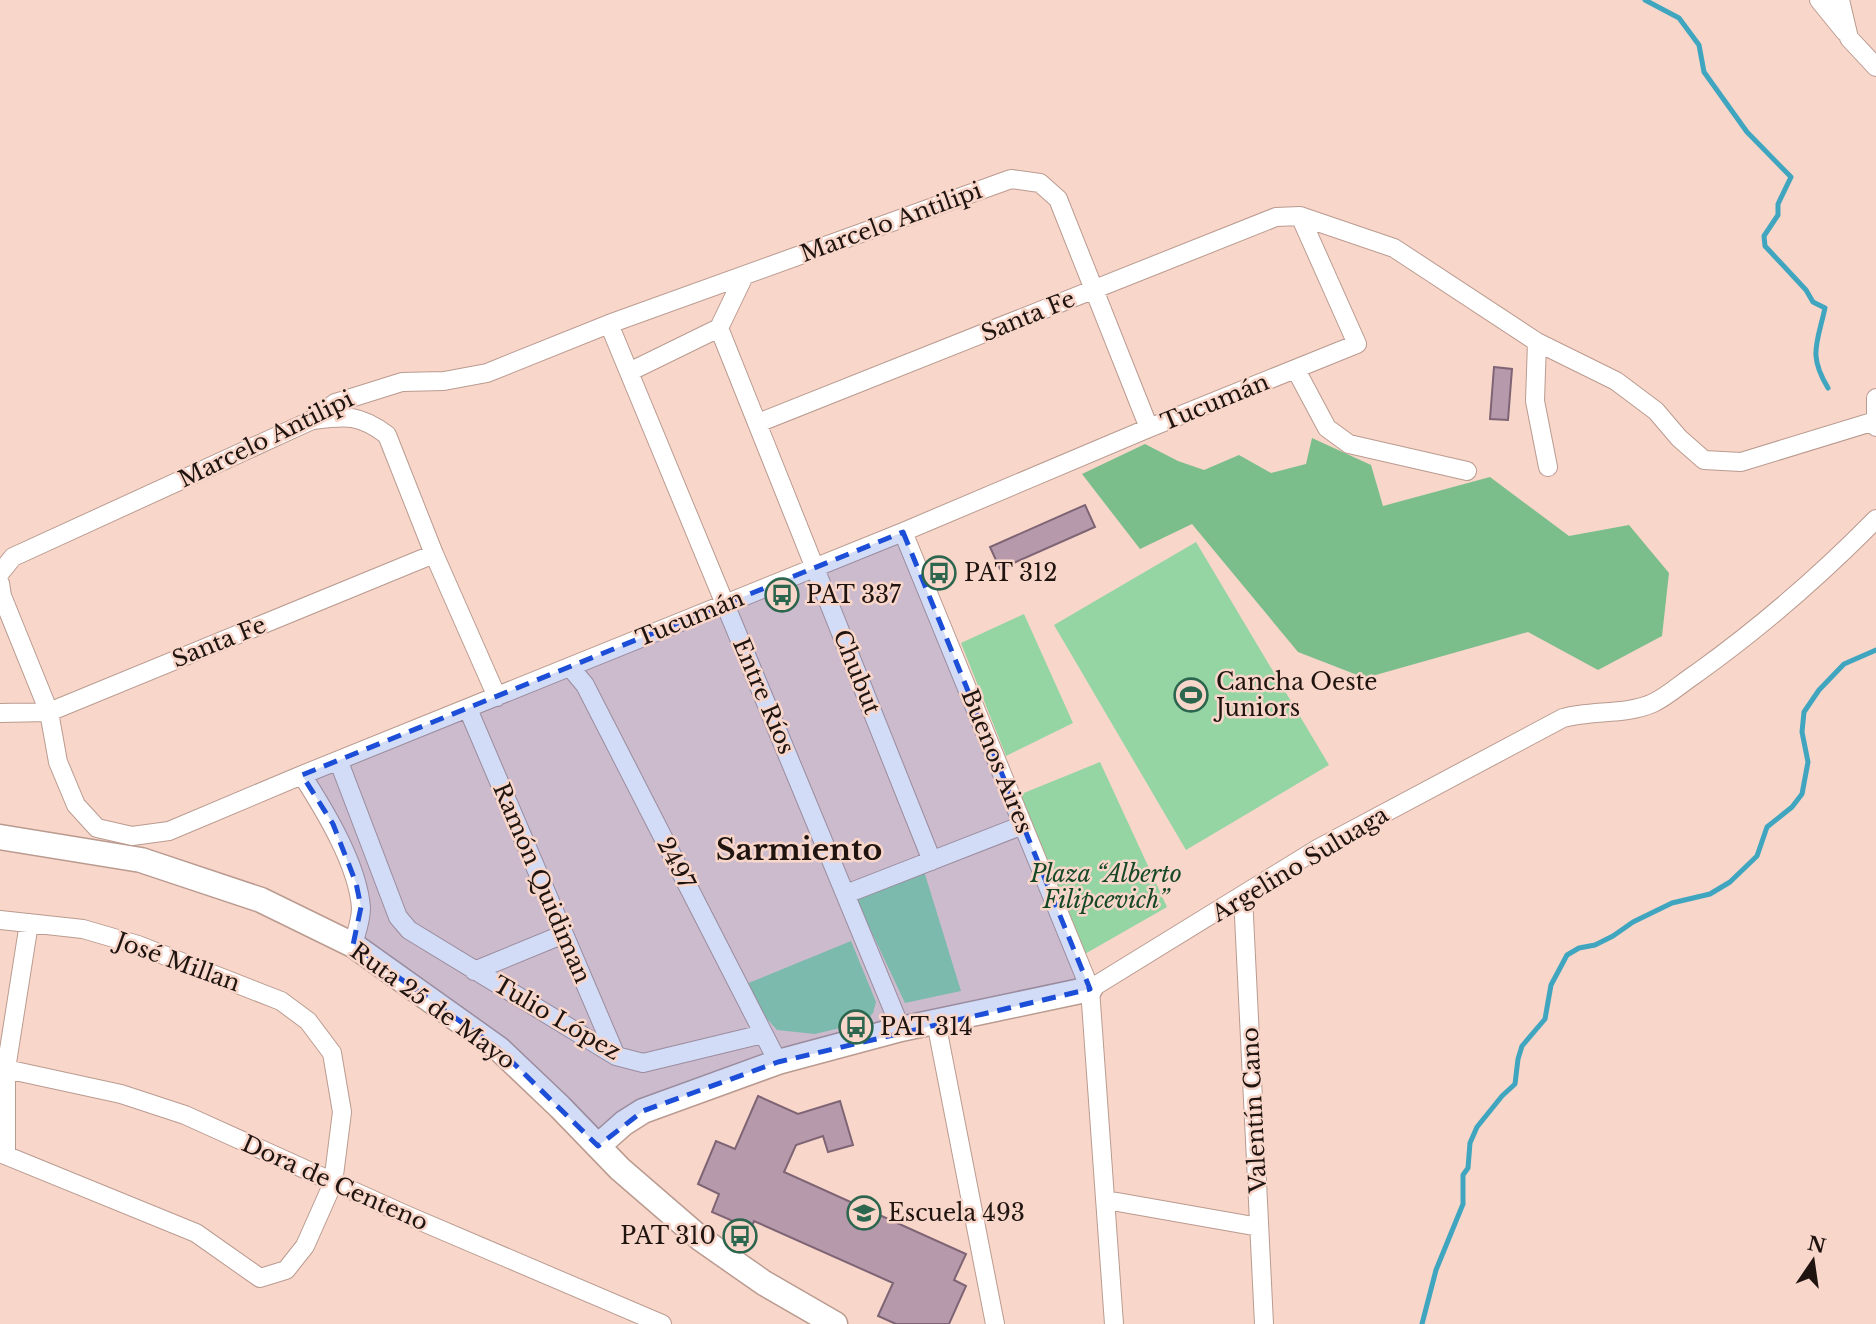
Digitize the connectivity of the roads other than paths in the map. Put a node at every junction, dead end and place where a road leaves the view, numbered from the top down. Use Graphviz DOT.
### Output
graph roads {
  1 [pos="1819,0"];
  2 [pos="1840,0"];
  3 [pos="1849,38"];
  4 [pos="1876,68"];
  5 [pos="1300,216"];
  6 [pos="744,276"];
  7 [pos="1094,289"];
  8 [pos="609,324"];
  9 [pos="719,327"];
  10 [pos="1537,342"];
  11 [pos="1296,370"];
  12 [pos="629,372"];
  13 [pos="1876,398"];
  14 [pos="310,421"];
  15 [pos="758,424"];
  16 [pos="1875,424"];
  17 [pos="1149,428"];
  18 [pos="1548,467"];
  19 [pos="1467,471"];
  20 [pos="1876,519"];
  21 [pos="903,532"];
  22 [pos="434,554"];
  23 [pos="815,568"];
  24 [pos="0,573"];
  25 [pos="0,583"];
  26 [pos="726,604"];
  27 [pos="570,667"];
  28 [pos="498,697"];
  29 [pos="468,709"];
  30 [pos="49,712"];
  31 [pos="0,713"];
  32 [pos="339,762"];
  33 [pos="302,775"];
  34 [pos="1023,825"];
  35 [pos="0,837"];
  36 [pos="932,861"];
  37 [pos="846,894"];
  38 [pos="1243,896"];
  39 [pos="0,920"];
  40 [pos="29,923"];
  41 [pos="564,934"];
  42 [pos="353,945"];
  43 [pos="474,971"];
  44 [pos="1090,989"];
  45 [pos="936,1022"];
  46 [pos="901,1029"];
  47 [pos="763,1034"];
  48 [pos="616,1056"];
  49 [pos="778,1062"];
  50 [pos="6,1069"];
  51 [pos="598,1146"];
  52 [pos="3,1154"];
  53 [pos="333,1183"];
  54 [pos="1106,1200"];
  55 [pos="1259,1227"];
  56 [pos="659,1323"];
  57 [pos="835,1324"];
  58 [pos="995,1324"];
  59 [pos="1114,1324"];
  60 [pos="1264,1324"];
  1 -- 3 [label="street"];
  2 -- 3 [label="street"];
  3 -- 4 [label="street"];
  5 -- 7 [label="street, Santa Fe"];
  5 -- 10 [label="street"];
  5 -- 11 [label="street, Tucumán"];
  6 -- 7 [label="street, Marcelo Antilipi"];
  6 -- 8 [label="street, Marcelo Antilipi"];
  6 -- 9 [label="street"];
  7 -- 15 [label="street, Santa Fe"];
  7 -- 17 [label="street"];
  8 -- 12 [label="street, Entre Ríos"];
  8 -- 14 [label="street, Marcelo Antilipi"];
  9 -- 12 [label="street"];
  9 -- 15 [label="street, Chubut"];
  10 -- 16 [label="street"];
  10 -- 18 [label="street"];
  11 -- 17 [label="street, Tucumán"];
  11 -- 19 [label="street"];
  12 -- 26 [label="street, Entre Ríos"];
  13 -- 16 [label="street"];
  14 -- 22 [label="street"];
  14 -- 24 [label="street, Marcelo Antilipi"];
  15 -- 23 [label="street, Chubut"];
  17 -- 21 [label="street, Tucumán"];
  20 -- 38 [label="street, Argelino Suluaga"];
  21 -- 23 [label="street, Tucumán"];
  21 -- 34 [label="street, Buenos Aires"];
  22 -- 28 [label="street"];
  22 -- 30 [label="street, Santa Fe"];
  23 -- 26 [label="street, Tucumán"];
  23 -- 36 [label="street, Chubut"];
  25 -- 30 [label="street"];
  26 -- 27 [label="street, Tucumán"];
  26 -- 37 [label="street, Entre Ríos"];
  27 -- 28 [label="street, Tucumán"];
  27 -- 47 [label="street, 2497"];
  28 -- 29 [label="street, Tucumán"];
  29 -- 32 [label="street, Tucumán"];
  29 -- 41 [label="street, Ramón Quidiman"];
  30 -- 31 [label="street, Santa Fe"];
  30 -- 33 [label="street, Tucumán"];
  32 -- 33 [label="street, Tucumán"];
  32 -- 43 [label="street, Tulio López"];
  33 -- 42 [label="street"];
  34 -- 36 [label="street"];
  34 -- 44 [label="street, Buenos Aires"];
  35 -- 42 [label="main road, Ruta 25 de Mayo"];
  36 -- 37 [label="street"];
  37 -- 46 [label="street, Entre Ríos"];
  38 -- 44 [label="street, Argelino Suluaga"];
  38 -- 55 [label="street, Valentín Cano"];
  39 -- 40 [label="street, José Millan"];
  40 -- 50 [label="street"];
  40 -- 53 [label="street, José Millan"];
  41 -- 43 [label="street, Tulio López"];
  41 -- 48 [label="street, Ramón Quidiman"];
  42 -- 51 [label="main road, Ruta 25 de Mayo"];
  43 -- 48 [label="street, Tulio López"];
  44 -- 45 [label="main road, Argelino Suluaga"];
  44 -- 54 [label="street, Buenos Aires"];
  45 -- 46 [label="main road, Argelino Suluaga"];
  45 -- 58 [label="street"];
  46 -- 49 [label="main road, Argelino Suluaga"];
  47 -- 48 [label="street, Tulio López"];
  47 -- 49 [label="street, 2497"];
  49 -- 51 [label="main road, Argelino Suluaga"];
  50 -- 52 [label="street"];
  50 -- 53 [label="street, Dora de Centeno"];
  51 -- 57 [label="main road, Ruta 25 de Mayo"];
  52 -- 53 [label="street"];
  53 -- 56 [label="street, Dora de Centeno"];
  54 -- 55 [label="street"];
  54 -- 59 [label="street, Buenos Aires"];
  55 -- 60 [label="street, Valentín Cano"];
}
